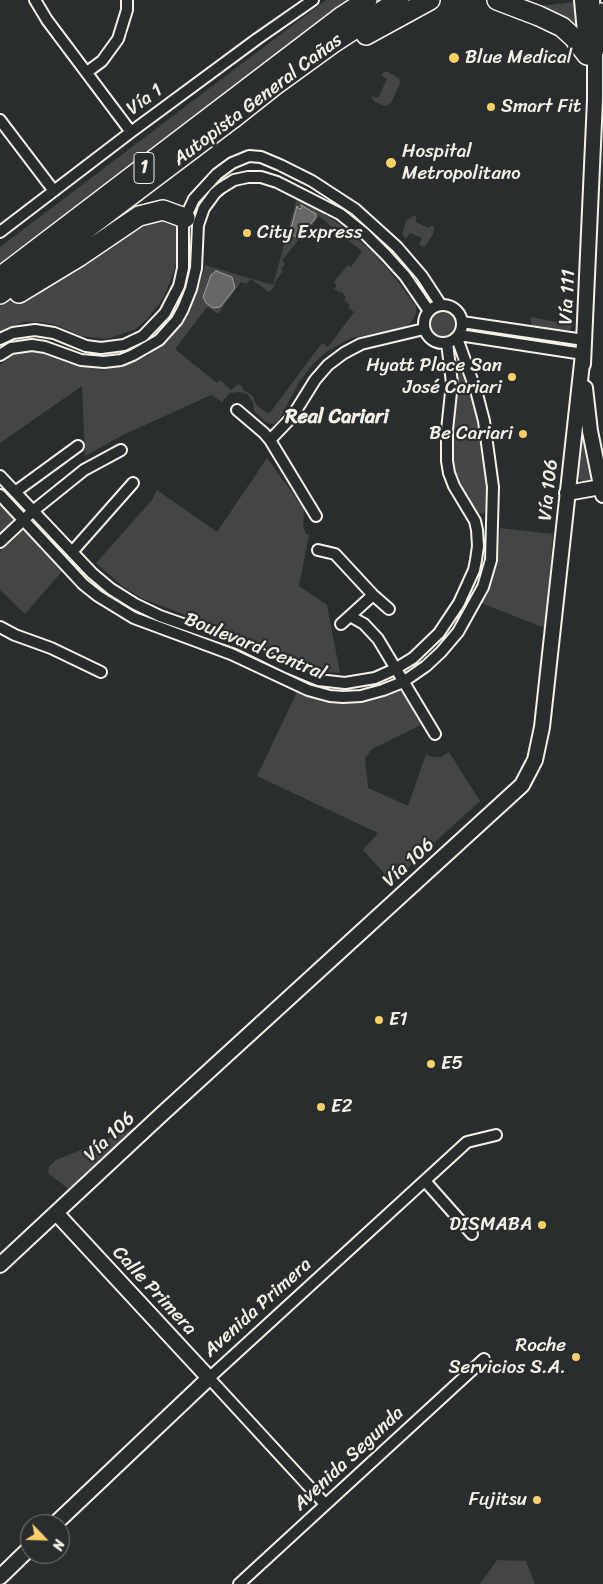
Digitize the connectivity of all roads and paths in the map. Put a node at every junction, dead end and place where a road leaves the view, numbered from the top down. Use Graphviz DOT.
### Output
graph roads {
  1 [pos="35,0"];
  2 [pos="127,0"];
  3 [pos="313,0"];
  4 [pos="367,0"];
  5 [pos="399,0"];
  6 [pos="430,0"];
  7 [pos="497,0"];
  8 [pos="582,0"];
  9 [pos="592,0"];
  10 [pos="603,13"];
  11 [pos="591,52"];
  12 [pos="87,72"];
  13 [pos="275,85"];
  14 [pos="0,120"];
  15 [pos="131,132"];
  16 [pos="280,165"];
  17 [pos="301,175"];
  18 [pos="272,180"];
  19 [pos="289,187"];
  20 [pos="54,191"];
  21 [pos="185,218"];
  22 [pos="0,232"];
  23 [pos="385,235"];
  24 [pos="378,246"];
  25 [pos="0,278"];
  26 [pos="0,294"];
  27 [pos="0,303"];
  28 [pos="441,305"];
  29 [pos="429,312"];
  30 [pos="462,322"];
  31 [pos="424,329"];
  32 [pos="454,338"];
  33 [pos="0,339"];
  34 [pos="136,340"];
  35 [pos="583,347"];
  36 [pos="142,351"];
  37 [pos="0,355"];
  38 [pos="237,410"];
  39 [pos="270,440"];
  40 [pos="78,446"];
  41 [pos="121,450"];
  42 [pos="0,476"];
  43 [pos="133,483"];
  44 [pos="602,491"];
  45 [pos="15,492"];
  46 [pos="567,493"];
  47 [pos="0,495"];
  48 [pos="33,512"];
  49 [pos="316,516"];
  50 [pos="24,521"];
  51 [pos="492,529"];
  52 [pos="477,530"];
  53 [pos="0,542"];
  54 [pos="318,550"];
  55 [pos="72,552"];
  56 [pos="373,595"];
  57 [pos="389,609"];
  58 [pos="160,616"];
  59 [pos="350,616"];
  60 [pos="342,624"];
  61 [pos="155,626"];
  62 [pos="0,627"];
  63 [pos="395,669"];
  64 [pos="101,672"];
  65 [pos="403,682"];
  66 [pos="435,734"];
  67 [pos="496,1135"];
  68 [pos="425,1182"];
  69 [pos="57,1214"];
  70 [pos="472,1234"];
  71 [pos="0,1266"];
  72 [pos="484,1359"];
  73 [pos="209,1378"];
  74 [pos="326,1504"];
  75 [pos="66,1514"];
  76 [pos="20,1558"];
  77 [pos="0,1577"];
  78 [pos="239,1584"];
  1 -- 12 [label="street"];
  2 -- 12 [label="street"];
  3 -- 15 [label="street, Vía 1"];
  4 -- 25 [label="highway, Autopista General Cañas / 1"];
  5 -- 13 [label="highway, Autopista General Cañas / 1"];
  6 -- 13 [label="highway"];
  7 -- 11 [label="highway"];
  8 -- 11 [label="main road, Vía 111"];
  9 -- 11 [label="main road, Vía 111"];
  10 -- 11 [label="highway"];
  11 -- 35 [label="main road, Vía 111"];
  12 -- 15 [label="street"];
  13 -- 26 [label="highway, Autopista General Cañas / 1"];
  14 -- 20 [label="street"];
  15 -- 20 [label="street, Vía 1"];
  16 -- 17 [label="street"];
  16 -- 18 [label="street"];
  16 -- 21 [label="street"];
  17 -- 19 [label="street"];
  17 -- 23 [label="street"];
  18 -- 19 [label="street"];
  18 -- 36 [label="street"];
  19 -- 24 [label="street"];
  20 -- 22 [label="street, Vía 1"];
  21 -- 27 [label="highway"];
  21 -- 34 [label="street"];
  23 -- 24 [label="street"];
  23 -- 28 [label="street"];
  24 -- 29 [label="street"];
  28 -- 29 [label="street"];
  28 -- 30 [label="street"];
  29 -- 31 [label="street"];
  30 -- 32 [label="street"];
  30 -- 35 [label="street"];
  31 -- 32 [label="street"];
  31 -- 39 [label="street"];
  32 -- 35 [label="street"];
  32 -- 51 [label="street, Boulevard Central"];
  32 -- 52 [label="street, Boulevard Central"];
  33 -- 34 [label="street"];
  34 -- 36 [label="street"];
  35 -- 44 [label="main road, Vía 111"];
  35 -- 46 [label="main road, Vía 106"];
  36 -- 37 [label="street"];
  38 -- 39 [label="street"];
  39 -- 49 [label="street"];
  40 -- 45 [label="street"];
  41 -- 48 [label="street"];
  42 -- 45 [label="street, Boulevard Central"];
  43 -- 55 [label="street"];
  44 -- 46 [label="main road"];
  45 -- 48 [label="street, Boulevard Central"];
  46 -- 69 [label="main road, Vía 106"];
  47 -- 50 [label="street, Boulevard Central"];
  48 -- 50 [label="street"];
  48 -- 55 [label="street, Boulevard Central"];
  50 -- 53 [label="street"];
  50 -- 61 [label="street, Boulevard Central"];
  51 -- 52 [label="street"];
  51 -- 65 [label="street, Boulevard Central"];
  52 -- 63 [label="street, Boulevard Central"];
  54 -- 56 [label="street"];
  55 -- 58 [label="street, Boulevard Central"];
  56 -- 57 [label="street"];
  56 -- 59 [label="street"];
  58 -- 61 [label="street"];
  58 -- 63 [label="street, Boulevard Central"];
  59 -- 60 [label="street"];
  59 -- 63 [label="street"];
  61 -- 65 [label="street, Boulevard Central"];
  62 -- 64 [label="street"];
  63 -- 65 [label="street"];
  65 -- 66 [label="street"];
  67 -- 68 [label="street, Avenida Primera"];
  68 -- 70 [label="street"];
  68 -- 73 [label="street, Avenida Primera"];
  69 -- 71 [label="main road, Vía 106"];
  69 -- 73 [label="main road, Calle Primera"];
  72 -- 74 [label="street, Avenida Segunda"];
  73 -- 74 [label="street, Calle Primera"];
  73 -- 75 [label="main road, Avenida Primera"];
  74 -- 78 [label="street, Avenida Segunda"];
  76 -- 77 [label="main road"];
}
